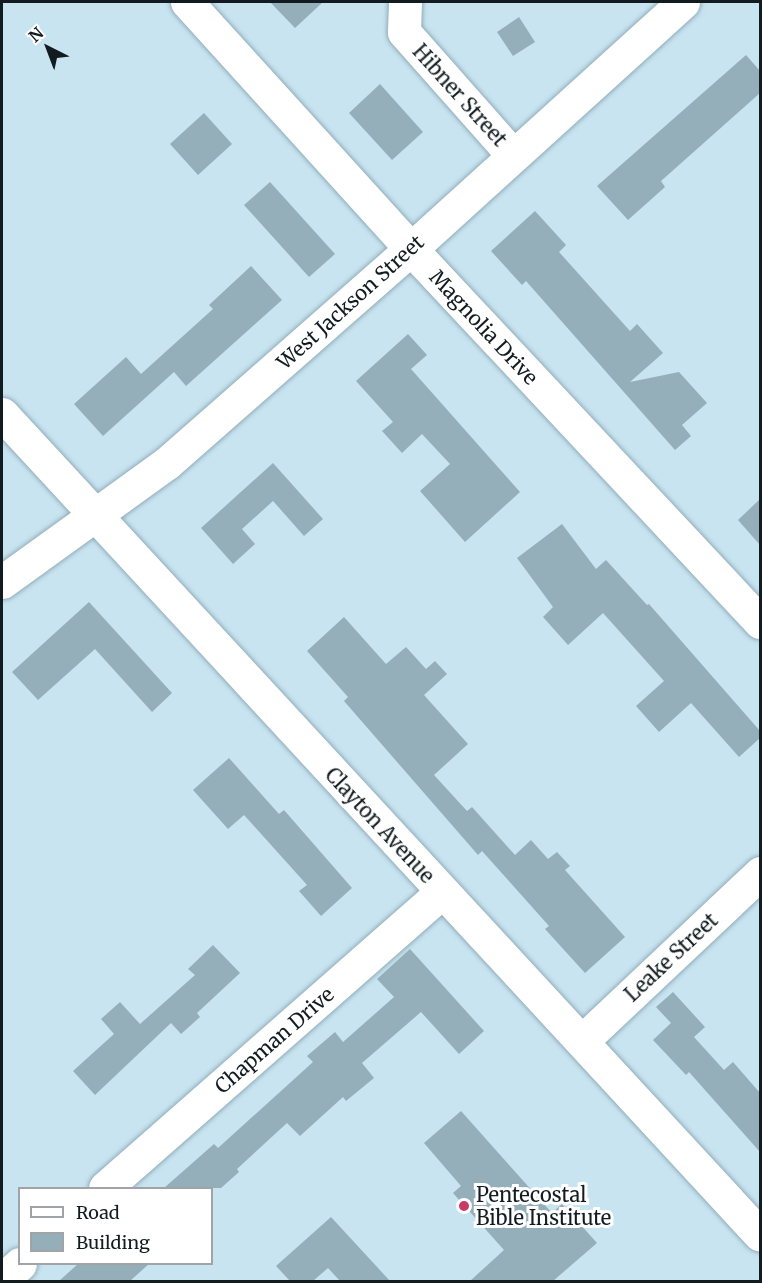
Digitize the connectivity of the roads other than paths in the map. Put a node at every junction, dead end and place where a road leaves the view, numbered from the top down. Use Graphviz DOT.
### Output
graph roads {
  1 [pos="187,2"];
  2 [pos="405,2"];
  3 [pos="683,2"];
  4 [pos="513,155"];
  5 [pos="411,249"];
  6 [pos="2,414"];
  7 [pos="93,514"];
  8 [pos="2,582"];
  9 [pos="760,622"];
  10 [pos="760,873"];
  11 [pos="442,892"];
  12 [pos="582,1041"];
  13 [pos="106,1187"];
  14 [pos="760,1235"];
  15 [pos="18,1265"];
  16 [pos="2,1280"];
  1 -- 5 [label="street, Magnolia Drive"];
  2 -- 4 [label="street, Hibner Street"];
  3 -- 4 [label="street, West Jackson Street"];
  4 -- 5 [label="street, West Jackson Street"];
  5 -- 7 [label="street, West Jackson Street"];
  5 -- 9 [label="street, Magnolia Drive"];
  6 -- 7 [label="street, Clayton Avenue"];
  7 -- 8 [label="street, West Jackson Street"];
  7 -- 11 [label="street, Clayton Avenue"];
  10 -- 12 [label="street, Leake Street"];
  11 -- 12 [label="street, Clayton Avenue"];
  11 -- 13 [label="street, Chapman Drive"];
  12 -- 14 [label="street, Clayton Avenue"];
  15 -- 16 [label="street"];
}
